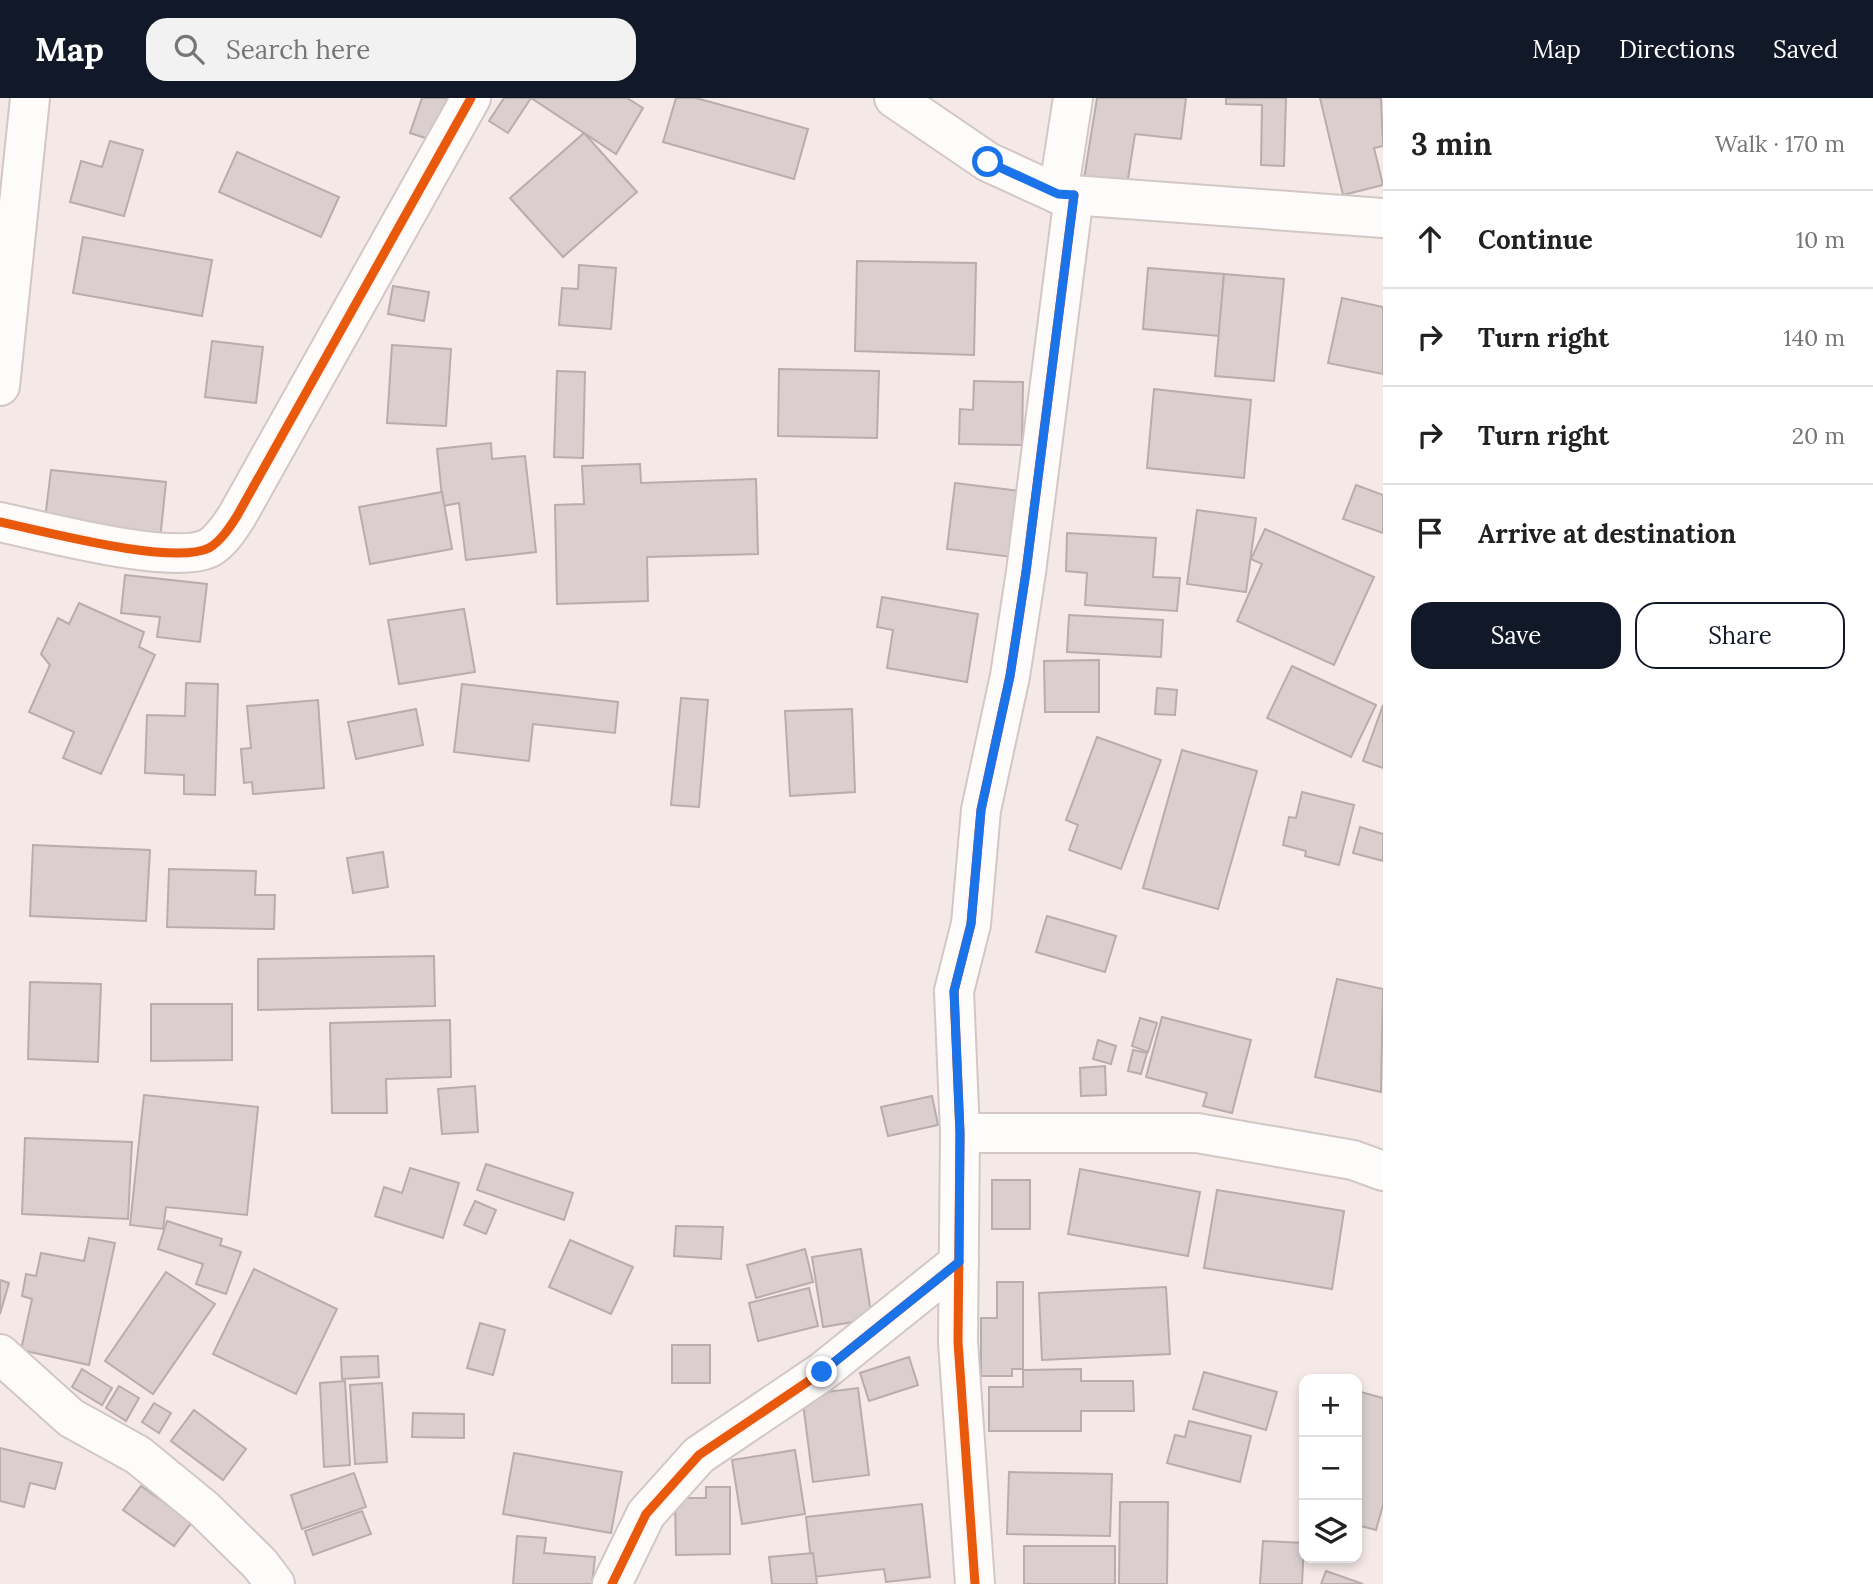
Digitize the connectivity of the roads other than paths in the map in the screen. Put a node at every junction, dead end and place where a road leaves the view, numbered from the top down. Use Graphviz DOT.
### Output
graph roads {
  1 [pos="30,98"];
  2 [pos="471,98"];
  3 [pos="894,98"];
  4 [pos="1073,98"];
  5 [pos="1066,195"];
  6 [pos="1383,218"];
  7 [pos="0,386"];
  8 [pos="0,522"];
  9 [pos="960,1133"];
  10 [pos="1383,1171"];
  11 [pos="959,1262"];
  12 [pos="0,1354"];
  13 [pos="275,1584"];
  14 [pos="612,1584"];
  15 [pos="975,1584"];
  1 -- 7 [label="street"];
  2 -- 8 [label="street"];
  3 -- 5 [label="street"];
  4 -- 5 [label="street"];
  5 -- 6 [label="street"];
  5 -- 9 [label="street"];
  9 -- 10 [label="street"];
  9 -- 11 [label="street"];
  11 -- 14 [label="street"];
  11 -- 15 [label="street"];
  12 -- 13 [label="street"];
}
